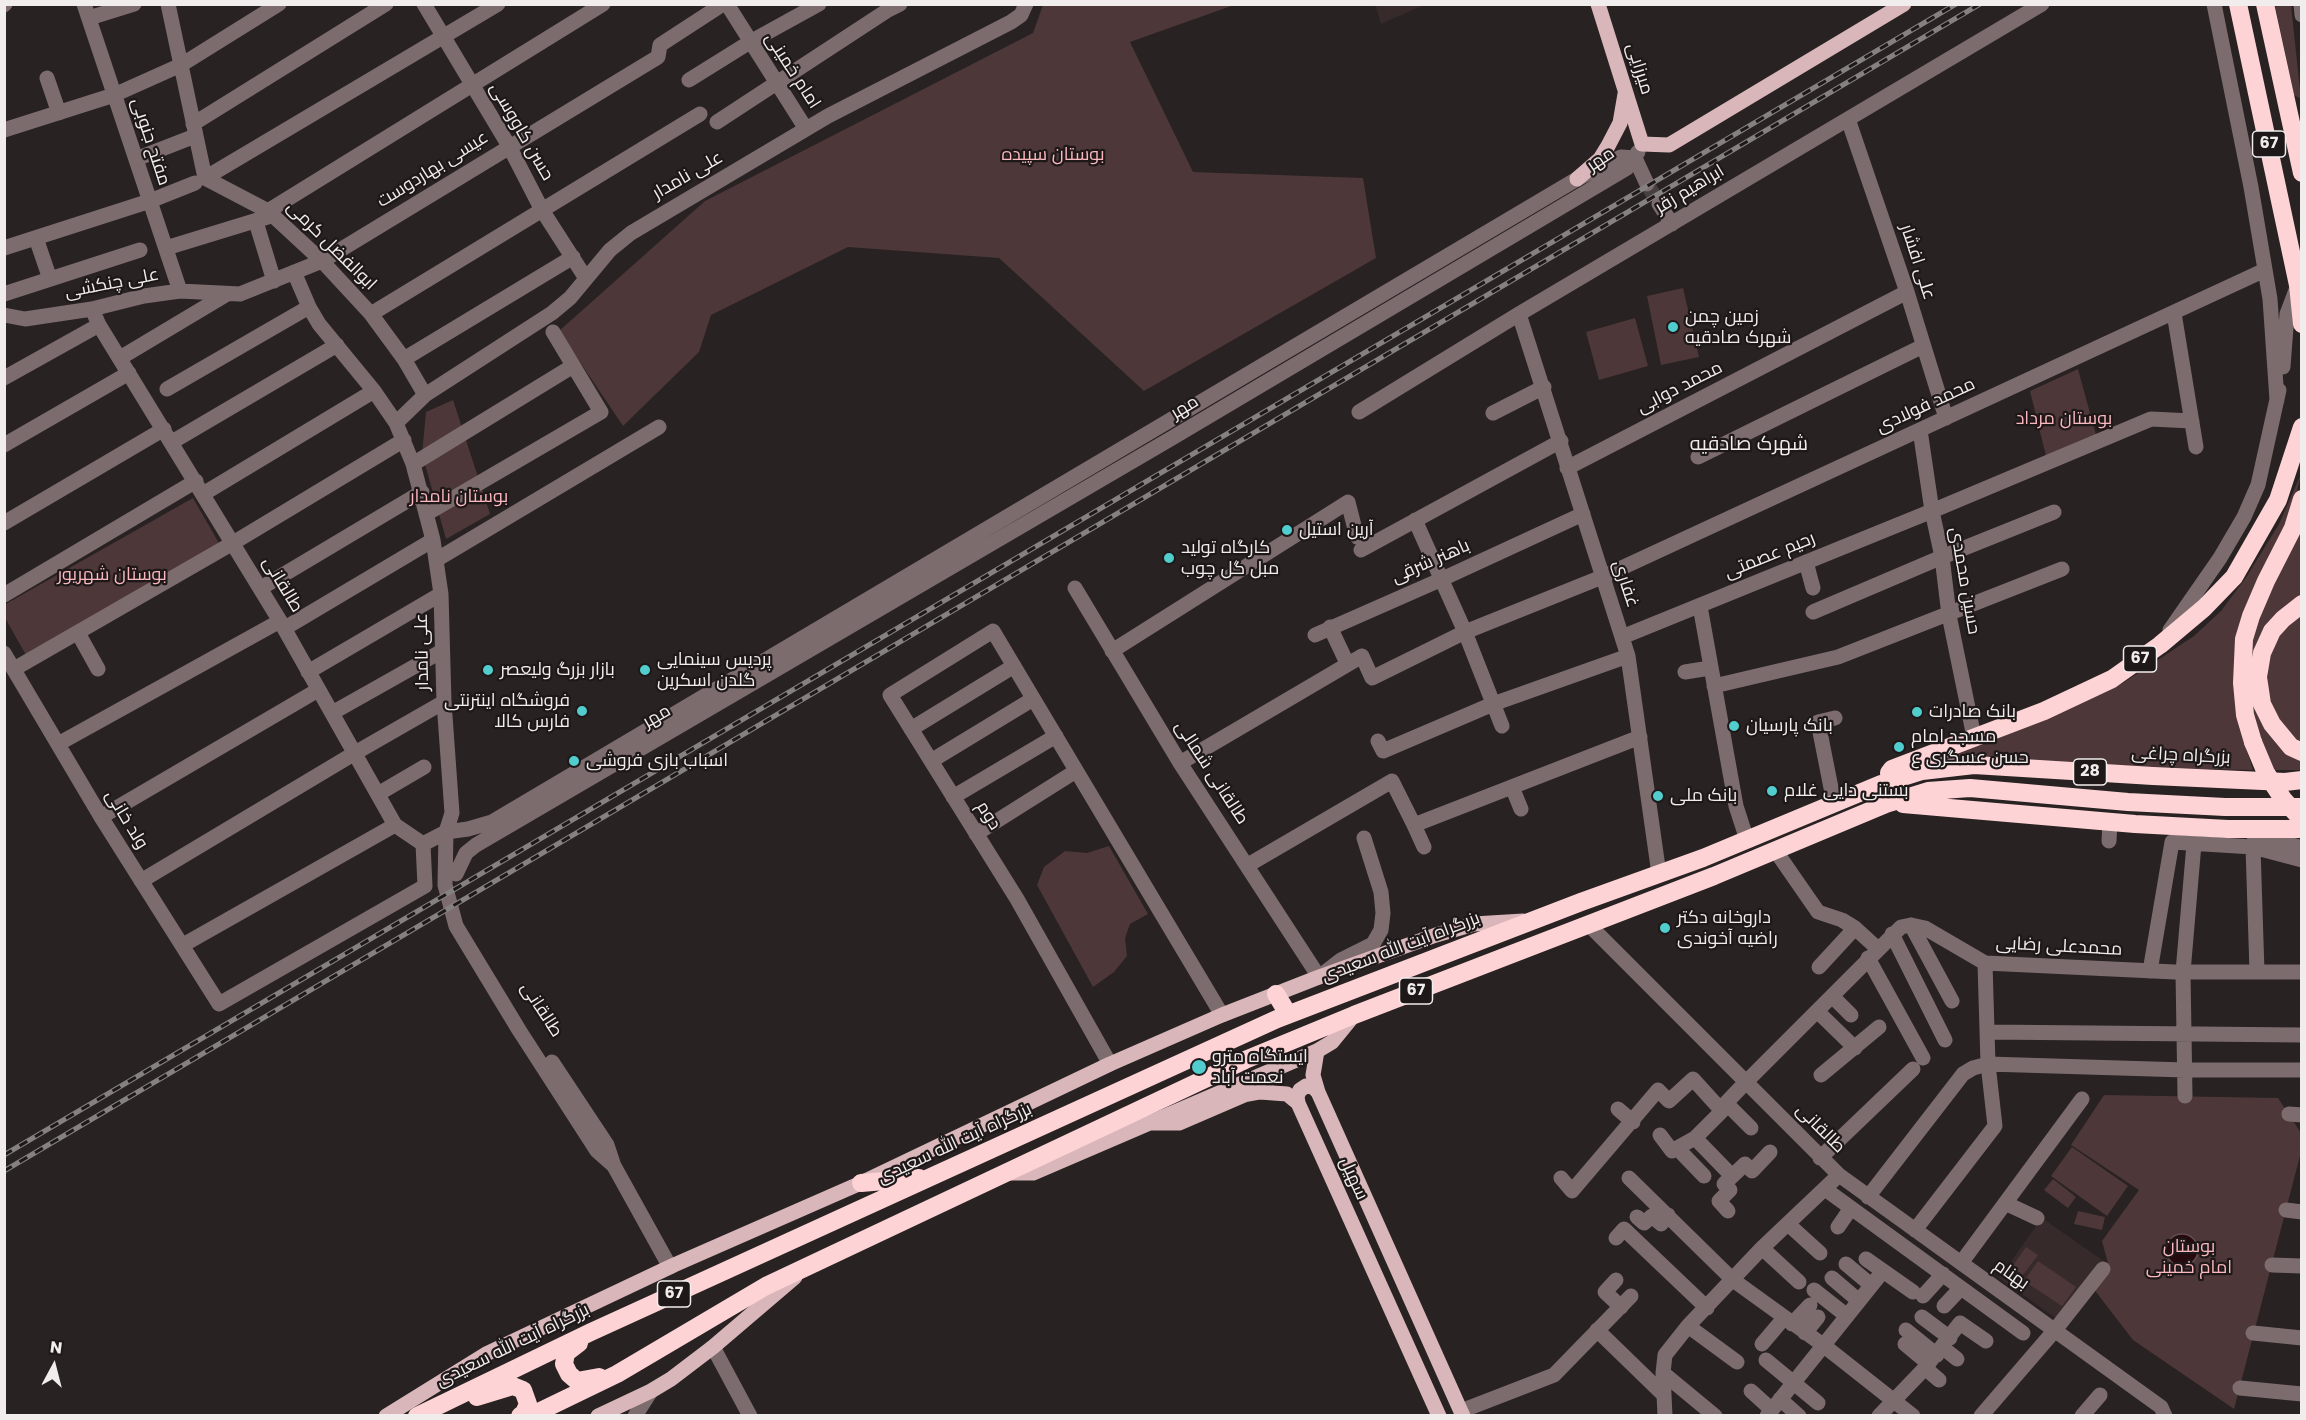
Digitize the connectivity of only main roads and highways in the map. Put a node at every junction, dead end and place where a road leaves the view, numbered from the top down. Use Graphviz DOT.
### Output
graph roads {
  1 [pos="1598,4"];
  2 [pos="1904,4"];
  3 [pos="2238,4"];
  4 [pos="2265,4"];
  5 [pos="1625,91"];
  6 [pos="1638,151"];
  7 [pos="2301,174"];
  8 [pos="1577,179"];
  9 [pos="2300,291"];
  10 [pos="2301,324"];
  11 [pos="2301,427"];
  12 [pos="2301,499"];
  13 [pos="2301,604"];
  14 [pos="2301,752"];
  15 [pos="2301,780"];
  16 [pos="1881,784"];
  17 [pos="2128,802"];
  18 [pos="1886,804"];
  19 [pos="2301,807"];
  20 [pos="2051,817"];
  21 [pos="2301,820"];
  22 [pos="2301,829"];
  23 [pos="1535,920"];
  24 [pos="1276,994"];
  25 [pos="1288,1014"];
  26 [pos="1354,1015"];
  27 [pos="1317,1051"];
  28 [pos="1318,1092"];
  29 [pos="1298,1103"];
  30 [pos="1148,1123"];
  31 [pos="1004,1173"];
  32 [pos="932,1177"];
  33 [pos="861,1183"];
  34 [pos="810,1265"];
  35 [pos="591,1332"];
  36 [pos="617,1374"];
  37 [pos="1462,1413"];
  38 [pos="386,1416"];
  39 [pos="418,1416"];
  40 [pos="520,1416"];
  41 [pos="530,1416"];
  42 [pos="598,1416"];
  43 [pos="1439,1416"];
  1 -- 5 [label="main road, میرزایی"];
  2 -- 6 [label="main road, مهر"];
  3 -- 9 [label="highway, 67"];
  4 -- 7 [label="highway, 67"];
  5 -- 6 [label="main road, میرزایی"];
  5 -- 8 [label="main road"];
  9 -- 10 [label="highway, 67"];
  11 -- 16 [label="highway, بزرگراه آیت الله سعیدی / 67"];
  12 -- 21 [label="highway, bridge"];
  13 -- 14 [label="highway"];
  15 -- 16 [label="highway, بزرگراه چراغی / 28"];
  16 -- 23 [label="highway, بزرگراه آیت الله سعیدی / 67"];
  17 -- 18 [label="highway, 28"];
  17 -- 19 [label="highway, 28"];
  17 -- 20 [label="highway"];
  18 -- 20 [label="highway"];
  18 -- 26 [label="highway, 67"];
  20 -- 22 [label="highway"];
  23 -- 24 [label="main road"];
  23 -- 25 [label="highway, بزرگراه آیت الله سعیدی / 67"];
  24 -- 25 [label="highway"];
  24 -- 33 [label="main road"];
  25 -- 32 [label="highway, بزرگراه آیت الله سعیدی / 67"];
  26 -- 27 [label="main road"];
  26 -- 31 [label="highway, 67"];
  27 -- 28 [label="main road, سهیل"];
  27 -- 30 [label="main road"];
  28 -- 29 [label="main road"];
  28 -- 37 [label="main road, سهیل"];
  29 -- 30 [label="main road"];
  29 -- 43 [label="main road, سهیل"];
  30 -- 31 [label="main road"];
  31 -- 34 [label="highway, 67"];
  32 -- 33 [label="highway"];
  32 -- 35 [label="highway, بزرگراه آیت الله سعیدی / 67"];
  33 -- 38 [label="main road"];
  34 -- 36 [label="highway, 67"];
  34 -- 42 [label="main road"];
  35 -- 36 [label="highway"];
  35 -- 39 [label="highway, بزرگراه آیت الله سعیدی / 67"];
  36 -- 41 [label="highway, 67"];
  39 -- 40 [label="highway"];
}
